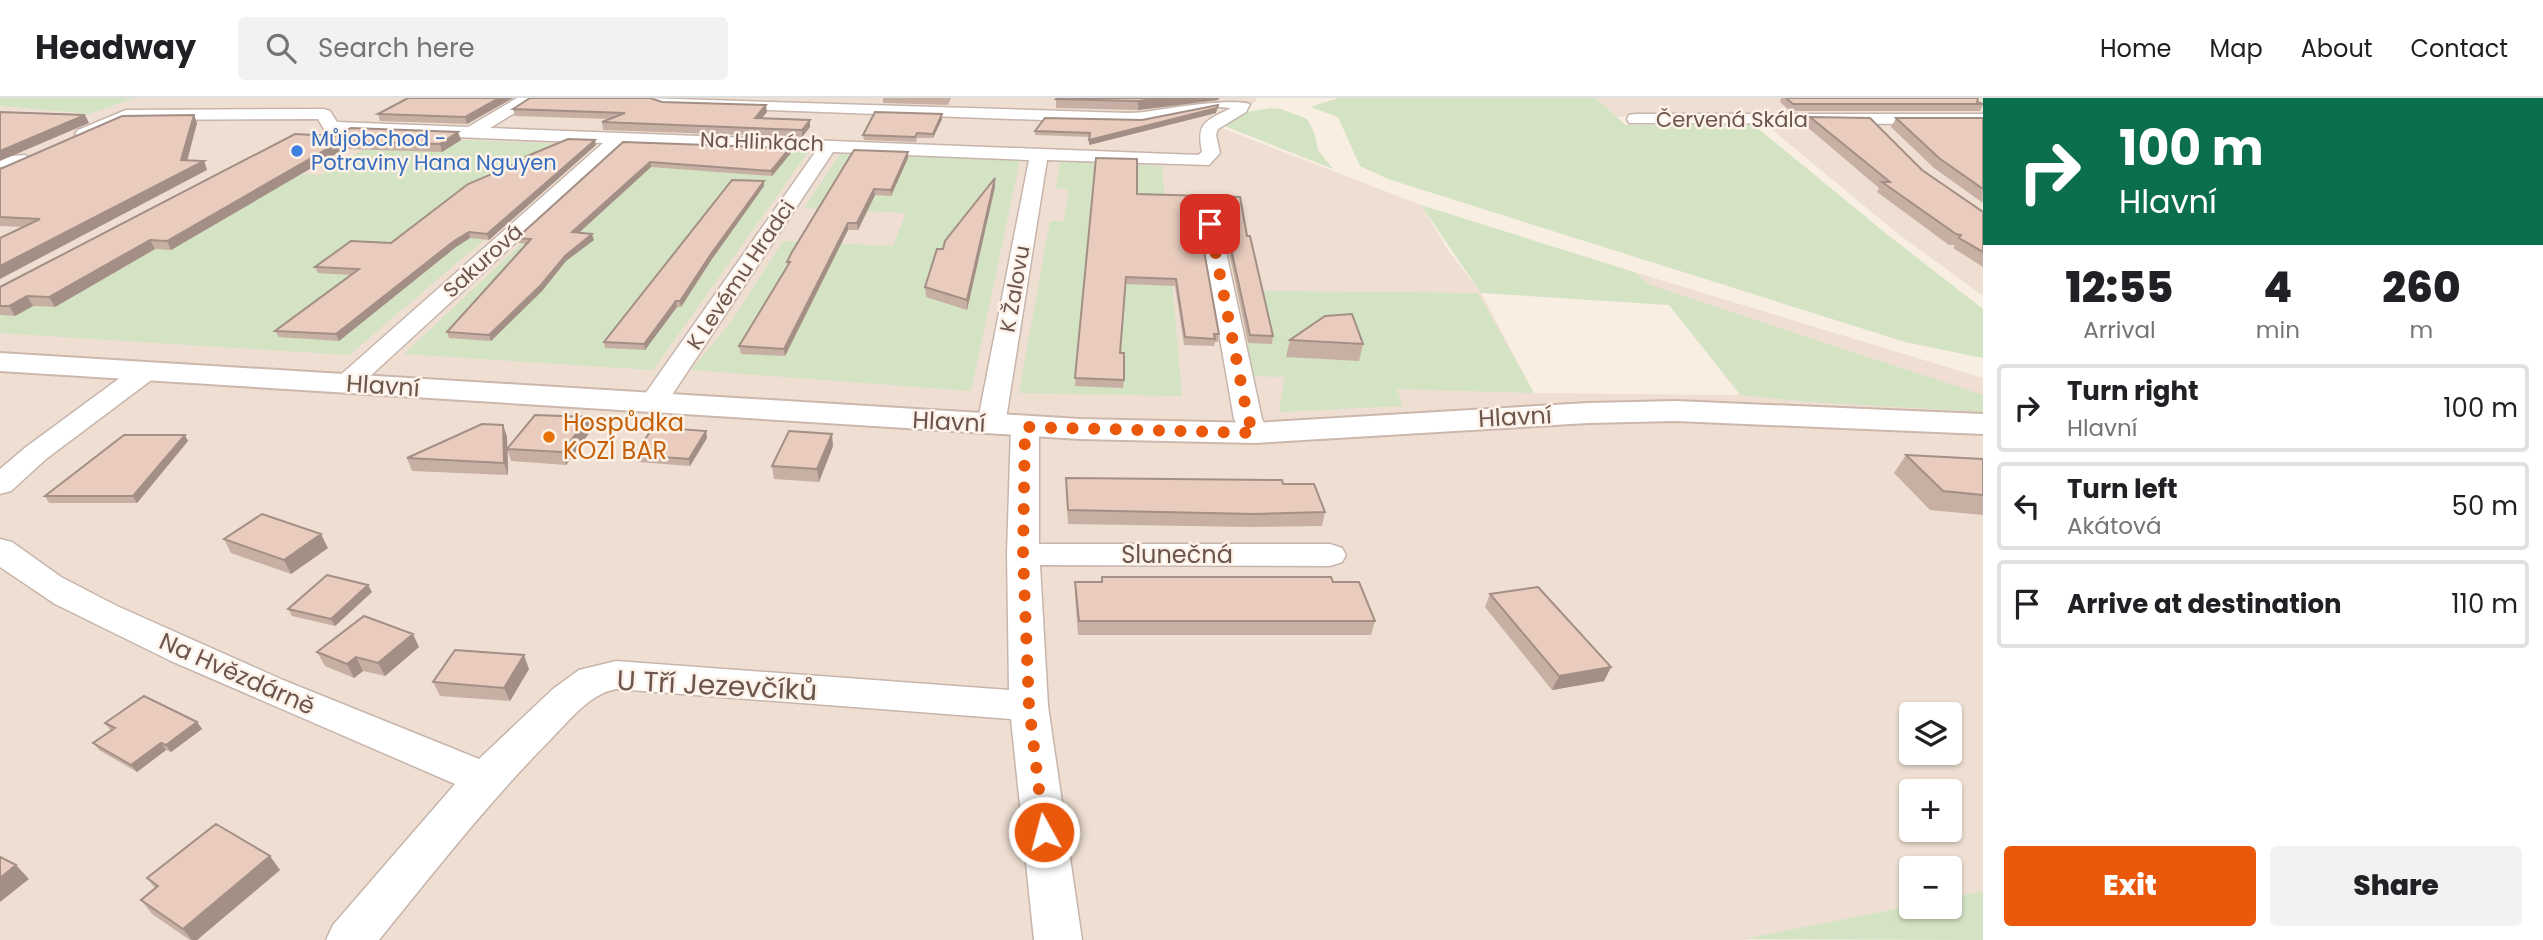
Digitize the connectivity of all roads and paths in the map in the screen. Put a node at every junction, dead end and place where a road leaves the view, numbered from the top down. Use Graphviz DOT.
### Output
graph roads {
  1 [pos="336,98"];
  2 [pos="531,98"];
  3 [pos="653,98"];
  4 [pos="1171,98"];
  5 [pos="1211,102"];
  6 [pos="326,118"];
  7 [pos="1635,120"];
  8 [pos="1872,120"];
  9 [pos="1983,120"];
  10 [pos="302,131"];
  11 [pos="472,132"];
  12 [pos="620,137"];
  13 [pos="1889,138"];
  14 [pos="63,144"];
  15 [pos="829,145"];
  16 [pos="1039,154"];
  17 [pos="0,162"];
  18 [pos="0,172"];
  19 [pos="1210,224"];
  20 [pos="0,362"];
  21 [pos="145,372"];
  22 [pos="346,384"];
  23 [pos="652,404"];
  24 [pos="1983,424"];
  25 [pos="991,425"];
  26 [pos="1025,427"];
  27 [pos="1255,433"];
  28 [pos="0,485"];
  29 [pos="0,549"];
  30 [pos="1023,554"];
  31 [pos="1330,555"];
  32 [pos="1029,706"];
  33 [pos="485,779"];
  34 [pos="350,940"];
  35 [pos="1058,940"];
  1 -- 6 [label="street"];
  2 -- 11 [label="street"];
  3 -- 5 [label="street"];
  4 -- 5 [label="street"];
  5 -- 16 [label="street, Na Hlinkách"];
  6 -- 10 [label="street"];
  6 -- 11 [label="street, Na Hlinkách"];
  6 -- 14 [label="street"];
  7 -- 8 [label="street, Červená Skála"];
  8 -- 9 [label="street, Červená Skála"];
  8 -- 13 [label="street"];
  11 -- 12 [label="street, Na Hlinkách"];
  12 -- 15 [label="street, Na Hlinkách"];
  12 -- 22 [label="street, Sakurová"];
  15 -- 16 [label="street, Na Hlinkách"];
  15 -- 23 [label="street, K Levému Hradci"];
  16 -- 25 [label="street, K Žalovu"];
  17 -- 18 [label="street"];
  19 -- 27 [label="street"];
  20 -- 21 [label="street, Hlavní"];
  21 -- 22 [label="street, Hlavní"];
  21 -- 28 [label="street"];
  22 -- 23 [label="street, Hlavní"];
  23 -- 25 [label="street, Hlavní"];
  24 -- 27 [label="street, Hlavní"];
  25 -- 26 [label="street, Hlavní"];
  26 -- 27 [label="street, Hlavní"];
  26 -- 30 [label="street"];
  29 -- 33 [label="street, Na Hvězdárně"];
  30 -- 31 [label="street, Slunečná"];
  30 -- 32 [label="street"];
  32 -- 33 [label="street, U Tří Jezevčíků"];
  32 -- 35 [label="street"];
  33 -- 34 [label="street, U Tří Jezevčíků"];
}
